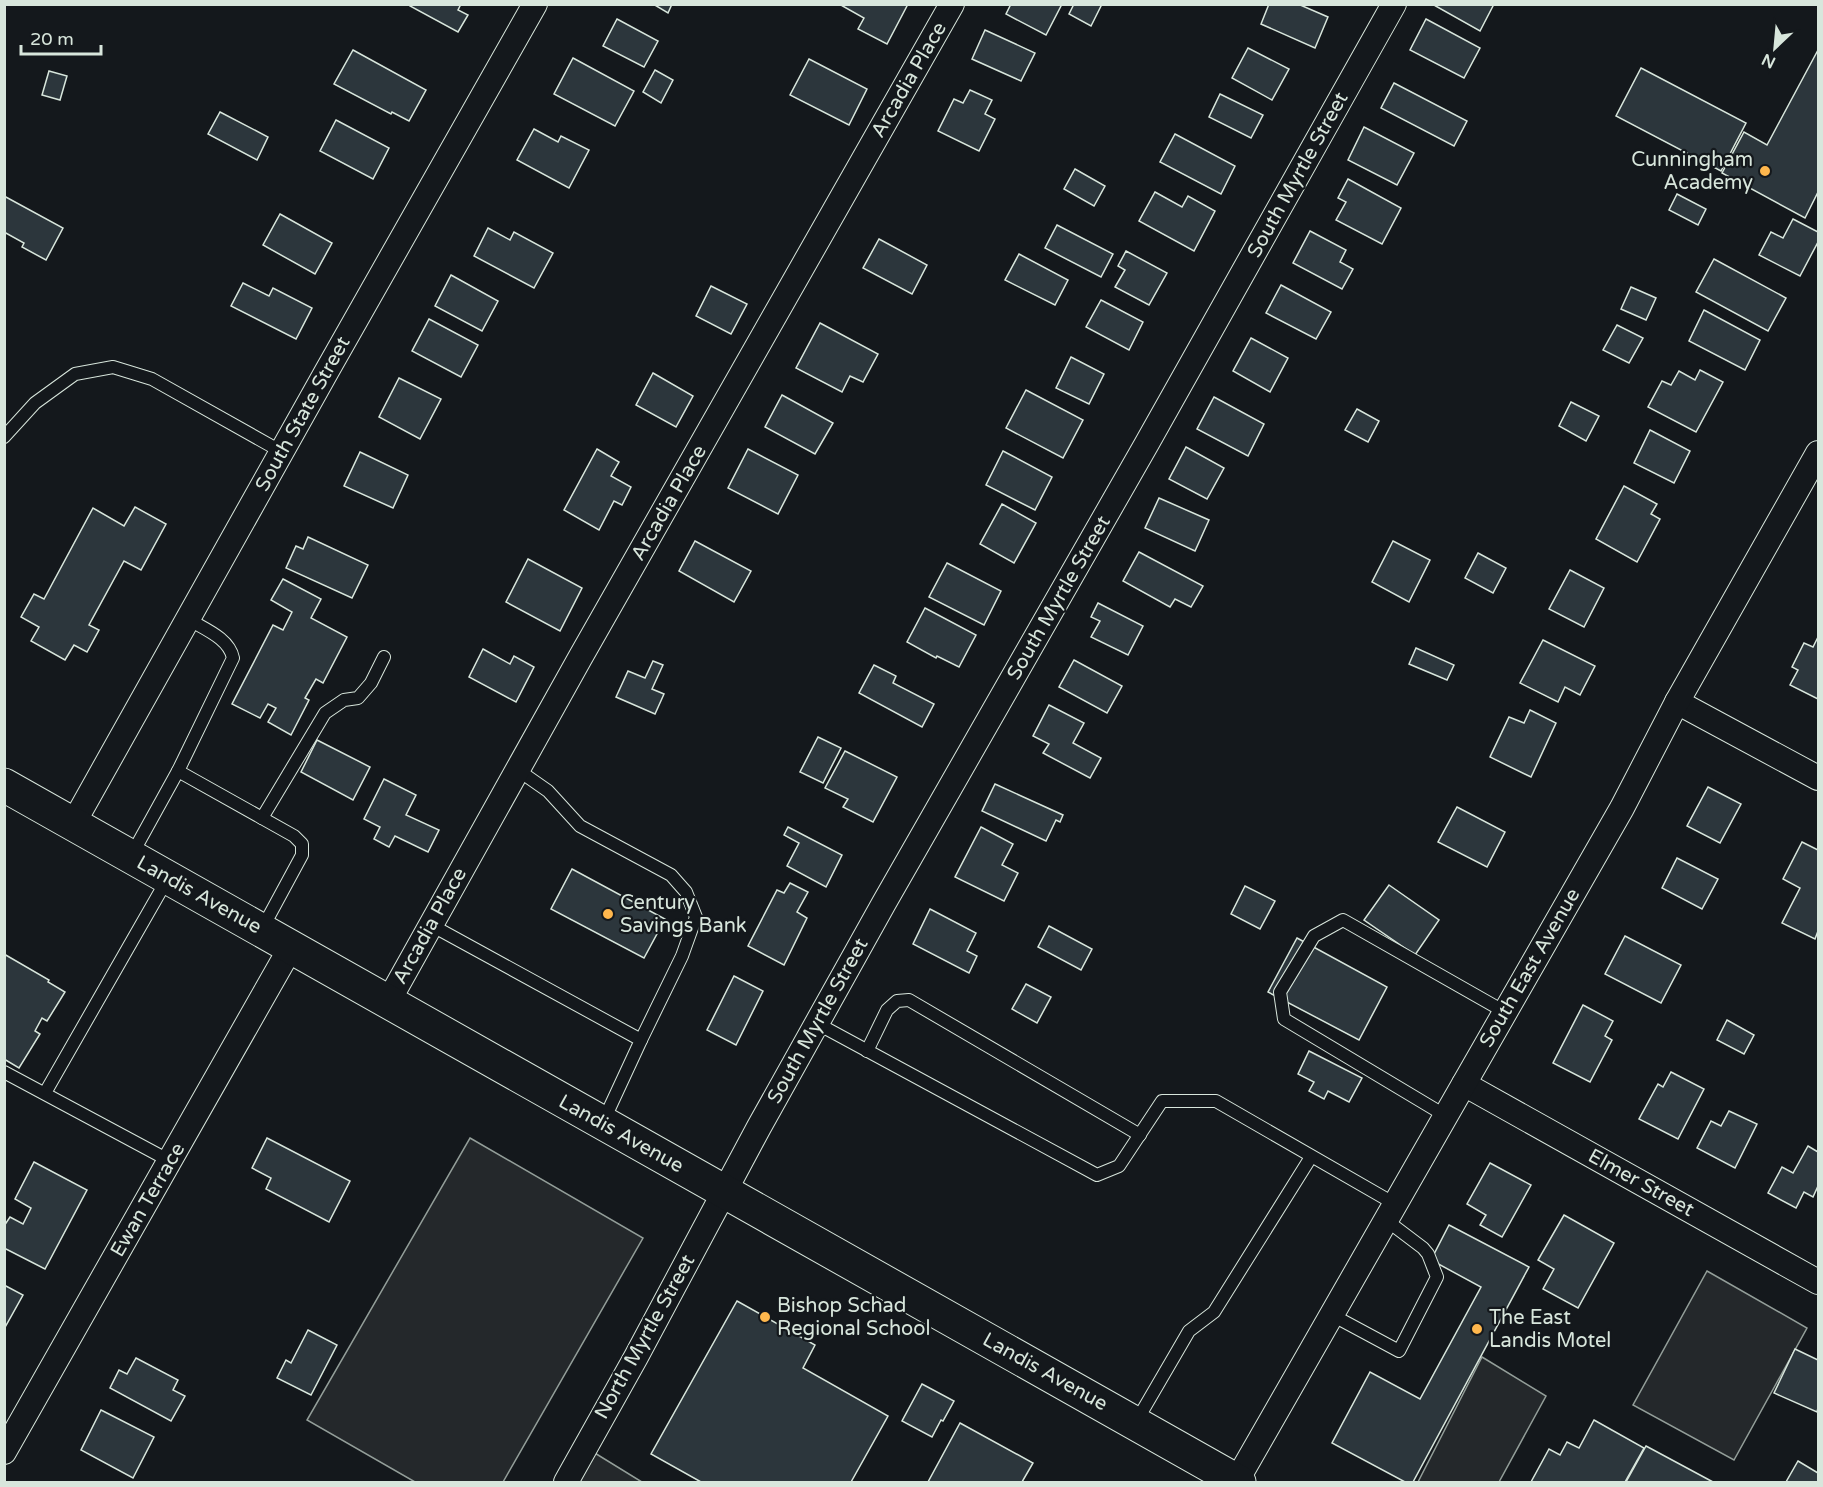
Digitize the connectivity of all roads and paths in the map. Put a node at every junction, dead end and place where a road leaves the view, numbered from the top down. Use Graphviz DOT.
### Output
graph roads {
  1 [pos="535,4"];
  2 [pos="952,4"];
  3 [pos="1389,6"];
  4 [pos="4,437"];
  5 [pos="282,452"];
  6 [pos="1818,453"];
  7 [pos="188,619"];
  8 [pos="384,657"];
  9 [pos="1677,702"];
  10 [pos="518,770"];
  11 [pos="178,771"];
  12 [pos="1818,778"];
  13 [pos="5,787"];
  14 [pos="262,818"];
  15 [pos="73,824"];
  16 [pos="130,856"];
  17 [pos="168,877"];
  18 [pos="431,925"];
  19 [pos="262,930"];
  20 [pos="291,947"];
  21 [pos="388,1002"];
  22 [pos="1505,1012"];
  23 [pos="818,1023"];
  24 [pos="641,1040"];
  25 [pos="867,1051"];
  26 [pos="4,1071"];
  27 [pos="1464,1083"];
  28 [pos="45,1093"];
  29 [pos="1446,1116"];
  30 [pos="603,1123"];
  31 [pos="1140,1135"];
  32 [pos="1311,1157"];
  33 [pos="170,1161"];
  34 [pos="724,1192"];
  35 [pos="1391,1212"];
  36 [pos="1818,1282"];
  37 [pos="1332,1315"];
  38 [pos="1135,1423"];
  39 [pos="4,1452"];
  40 [pos="566,1482"];
  41 [pos="1237,1482"];
  1 -- 5 [label="street, South State Street"];
  2 -- 10 [label="street, Arcadia Place"];
  3 -- 23 [label="street, South Myrtle Street"];
  4 -- 5 [label="lane"];
  5 -- 7 [label="street, South State Street"];
  6 -- 9 [label="street, South East Avenue"];
  7 -- 11 [label="lane"];
  7 -- 15 [label="street, South State Street"];
  8 -- 14 [label="lane"];
  9 -- 12 [label="street"];
  9 -- 22 [label="street, South East Avenue"];
  10 -- 18 [label="street, Arcadia Place"];
  10 -- 24 [label="lane"];
  11 -- 14 [label="lane"];
  11 -- 16 [label="lane"];
  13 -- 15 [label="main road, Landis Avenue"];
  14 -- 19 [label="lane"];
  15 -- 16 [label="main road, Landis Avenue"];
  16 -- 17 [label="main road, Landis Avenue"];
  17 -- 19 [label="main road, Landis Avenue"];
  17 -- 28 [label="lane"];
  18 -- 21 [label="street, Arcadia Place"];
  18 -- 24 [label="lane"];
  19 -- 20 [label="main road, Landis Avenue"];
  20 -- 21 [label="main road, Landis Avenue"];
  20 -- 33 [label="street, Ewan Terrace"];
  21 -- 30 [label="main road, Landis Avenue"];
  22 -- 27 [label="street, South East Avenue"];
  22 -- 29 [label="lane"];
  23 -- 25 [label="lane"];
  23 -- 34 [label="street, South Myrtle Street"];
  24 -- 30 [label="lane"];
  25 -- 31 [label="lane"];
  25 -- 31 [label="lane"];
  26 -- 28 [label="lane"];
  27 -- 29 [label="street, South East Avenue"];
  27 -- 36 [label="street, Elmer Street"];
  28 -- 33 [label="lane"];
  29 -- 35 [label="street, South East Avenue"];
  30 -- 34 [label="main road, Landis Avenue"];
  31 -- 32 [label="lane"];
  32 -- 35 [label="lane"];
  32 -- 38 [label="lane"];
  33 -- 39 [label="street, Ewan Terrace"];
  34 -- 38 [label="main road, Landis Avenue"];
  34 -- 40 [label="street, North Myrtle Street"];
  35 -- 37 [label="street, South East Avenue"];
  35 -- 37 [label="lane"];
  37 -- 41 [label="street, South East Avenue"];
  38 -- 41 [label="main road, Landis Avenue"];
}
